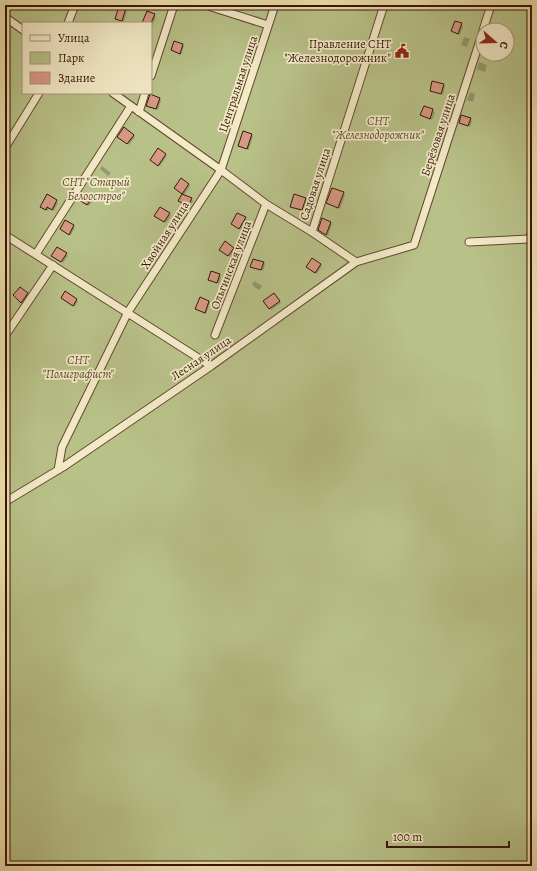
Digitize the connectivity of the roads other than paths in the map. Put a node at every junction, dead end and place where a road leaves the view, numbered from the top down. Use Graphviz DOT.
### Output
graph roads {
  1 [pos="75,5"];
  2 [pos="174,5"];
  3 [pos="205,5"];
  4 [pos="275,5"];
  5 [pos="384,5"];
  6 [pos="491,5"];
  7 [pos="5,17"];
  8 [pos="68,22"];
  9 [pos="486,22"];
  10 [pos="268,25"];
  11 [pos="22,29"];
  12 [pos="475,55"];
  13 [pos="152,73"];
  14 [pos="38,94"];
  15 [pos="114,94"];
  16 [pos="145,94"];
  17 [pos="131,106"];
  18 [pos="139,112"];
  19 [pos="5,148"];
  20 [pos="221,170"];
  21 [pos="266,204"];
  22 [pos="312,232"];
  23 [pos="532,232"];
  24 [pos="5,235"];
  25 [pos="469,242"];
  26 [pos="414,245"];
  27 [pos="36,254"];
  28 [pos="356,262"];
  29 [pos="53,266"];
  30 [pos="128,312"];
  31 [pos="216,335"];
  32 [pos="5,336"];
  33 [pos="211,366"];
  34 [pos="58,470"];
  35 [pos="5,502"];
  1 -- 8 [label="street"];
  2 -- 13 [label="street"];
  3 -- 10 [label="street"];
  4 -- 10 [label="street, Центральная улица"];
  5 -- 22 [label="street, Садовая улица"];
  6 -- 9 [label="street, Берёзовая улица"];
  7 -- 11 [label="street"];
  10 -- 20 [label="street, Центральная улица"];
  12 -- 26 [label="street, Берёзовая улица"];
  14 -- 19 [label="street"];
  15 -- 17 [label="street"];
  16 -- 18 [label="street"];
  17 -- 18 [label="street"];
  17 -- 27 [label="street"];
  18 -- 20 [label="street"];
  20 -- 21 [label="street"];
  20 -- 30 [label="street, Хвойная улица"];
  21 -- 22 [label="street"];
  21 -- 31 [label="street, Ольгинская улица"];
  22 -- 28 [label="street"];
  23 -- 25 [label="street"];
  24 -- 27 [label="street"];
  26 -- 28 [label="street, Лесная улица"];
  27 -- 29 [label="street"];
  28 -- 33 [label="street, Лесная улица"];
  29 -- 30 [label="street"];
  29 -- 32 [label="street"];
  30 -- 33 [label="street"];
  30 -- 34 [label="street, Хвойная улица"];
  33 -- 34 [label="street, Лесная улица"];
  34 -- 35 [label="street, Лесная улица"];
}
